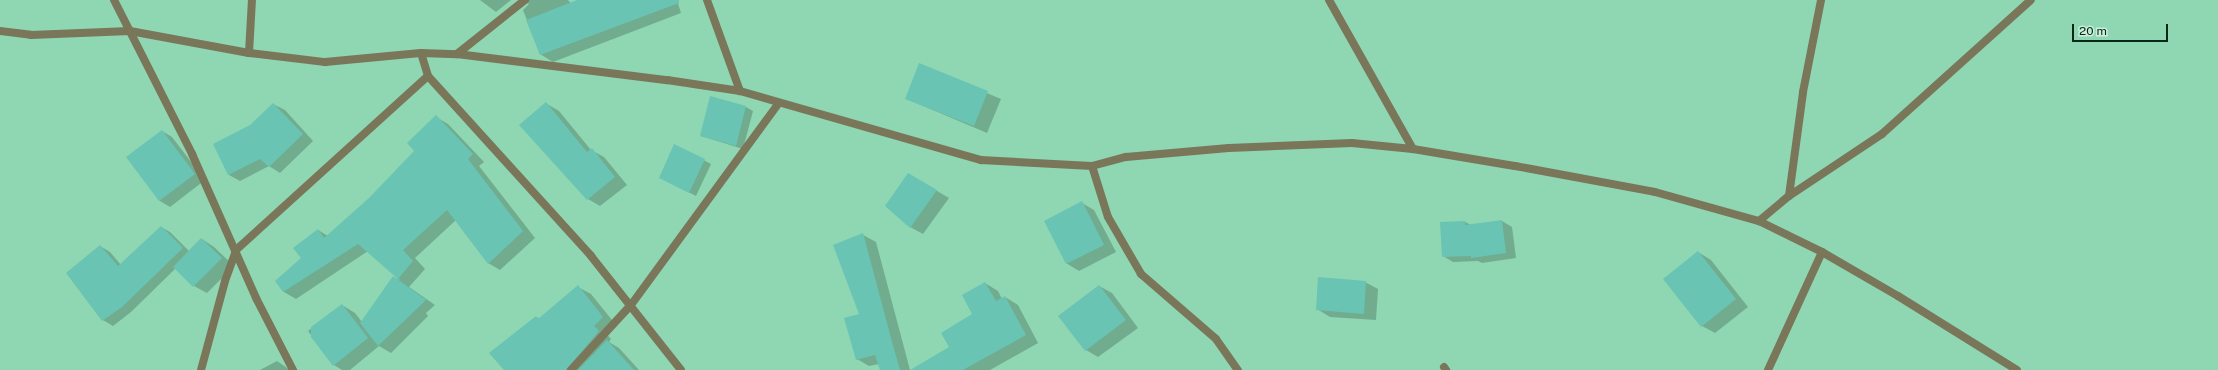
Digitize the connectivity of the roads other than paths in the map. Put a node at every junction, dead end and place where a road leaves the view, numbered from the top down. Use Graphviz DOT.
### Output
graph roads {
  1 [pos="114,0"];
  2 [pos="252,0"];
  3 [pos="525,0"];
  4 [pos="707,0"];
  5 [pos="1329,0"];
  6 [pos="1821,0"];
  7 [pos="2031,0"];
  8 [pos="0,31"];
  9 [pos="130,31"];
  10 [pos="249,53"];
  11 [pos="421,54"];
  12 [pos="458,54"];
  13 [pos="428,76"];
  14 [pos="740,91"];
  15 [pos="779,103"];
  16 [pos="1413,149"];
  17 [pos="1092,166"];
  18 [pos="1789,196"];
  19 [pos="1759,221"];
  20 [pos="236,250"];
  21 [pos="1822,252"];
  22 [pos="631,305"];
  23 [pos="201,370"];
  24 [pos="293,370"];
  25 [pos="571,370"];
  26 [pos="681,370"];
  27 [pos="1238,370"];
  28 [pos="1768,370"];
  29 [pos="2017,370"];
  1 -- 9 [label="street"];
  2 -- 10 [label="street"];
  3 -- 12 [label="street"];
  4 -- 14 [label="street"];
  5 -- 16 [label="street"];
  6 -- 18 [label="street"];
  7 -- 18 [label="street"];
  8 -- 9 [label="street"];
  9 -- 10 [label="street"];
  9 -- 20 [label="street"];
  10 -- 11 [label="street"];
  11 -- 12 [label="street"];
  11 -- 13 [label="street"];
  12 -- 14 [label="street"];
  13 -- 20 [label="street"];
  13 -- 22 [label="street"];
  14 -- 15 [label="street"];
  15 -- 17 [label="street"];
  15 -- 22 [label="street"];
  16 -- 17 [label="street"];
  16 -- 19 [label="street"];
  17 -- 27 [label="street"];
  18 -- 19 [label="street"];
  19 -- 21 [label="street"];
  20 -- 23 [label="street"];
  20 -- 24 [label="street"];
  21 -- 28 [label="street"];
  21 -- 29 [label="street"];
  22 -- 25 [label="street"];
  22 -- 26 [label="street"];
}
